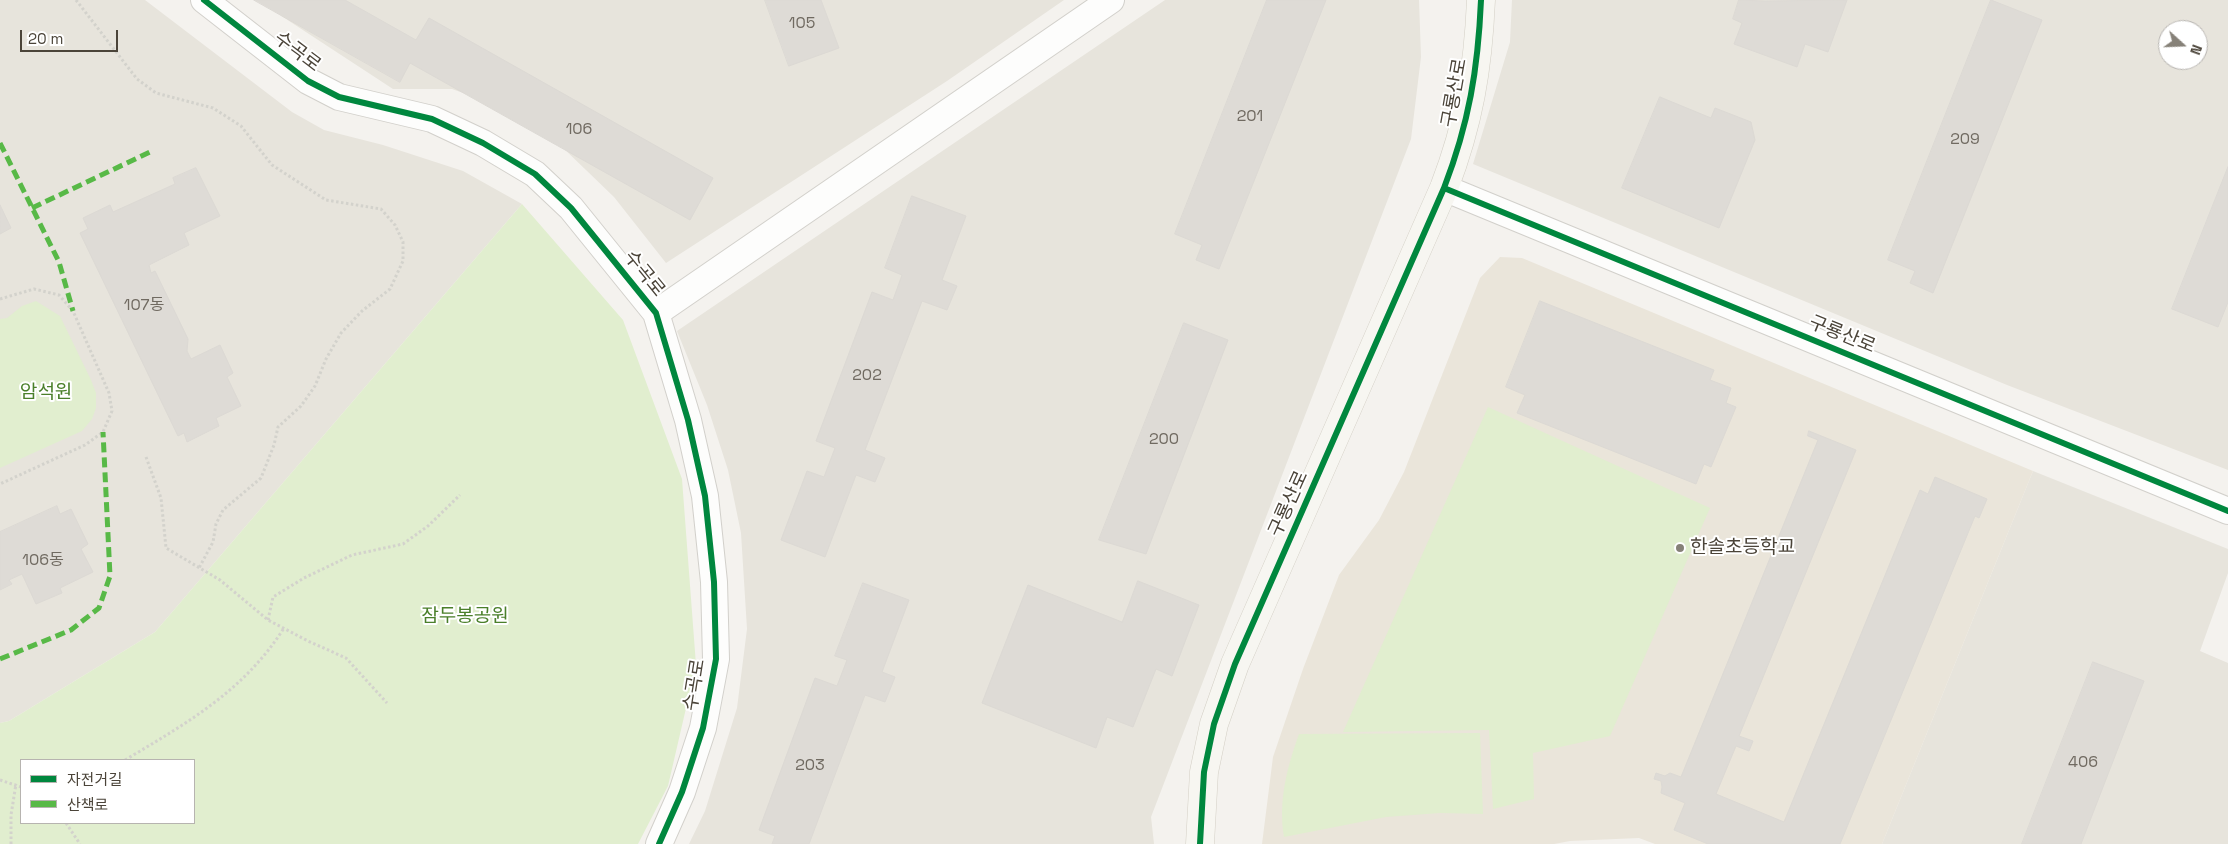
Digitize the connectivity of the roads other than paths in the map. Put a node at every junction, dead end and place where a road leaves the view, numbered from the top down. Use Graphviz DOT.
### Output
graph roads {
  1 [pos="204,0"];
  2 [pos="1111,0"];
  3 [pos="1480,0"];
  4 [pos="1444,188"];
  5 [pos="656,313"];
  6 [pos="2228,511"];
  7 [pos="658,844"];
  8 [pos="1200,844"];
  1 -- 5 [label="street, 수곡로"];
  2 -- 5 [label="street"];
  3 -- 4 [label="street, 구룡산로"];
  4 -- 6 [label="street, 구룡산로"];
  4 -- 8 [label="street, 구룡산로"];
  5 -- 7 [label="street, 수곡로"];
}
